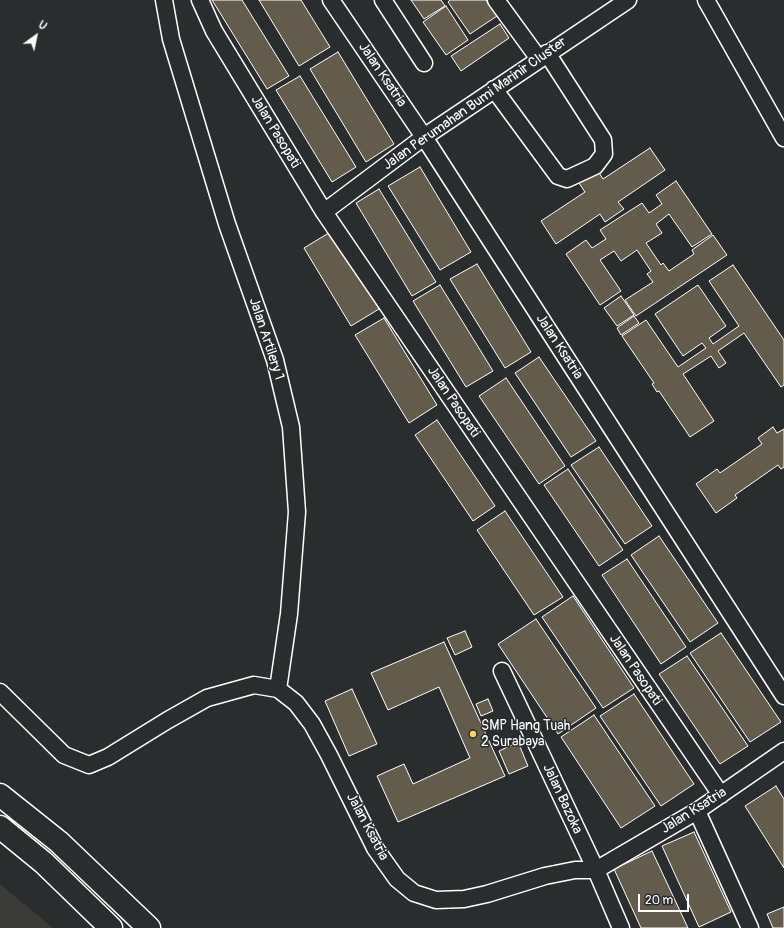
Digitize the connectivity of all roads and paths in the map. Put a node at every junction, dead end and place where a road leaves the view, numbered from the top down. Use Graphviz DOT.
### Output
graph roads {
  1 [pos="200,0"];
  2 [pos="331,0"];
  3 [pos="383,0"];
  4 [pos="496,0"];
  5 [pos="628,0"];
  6 [pos="706,0"];
  7 [pos="162,1"];
  8 [pos="543,56"];
  9 [pos="424,63"];
  10 [pos="494,89"];
  11 [pos="424,137"];
  12 [pos="784,138"];
  13 [pos="324,212"];
  14 [pos="502,671"];
  15 [pos="278,689"];
  16 [pos="0,692"];
  17 [pos="784,696"];
  18 [pos="784,751"];
  19 [pos="0,795"];
  20 [pos="721,795"];
  21 [pos="697,811"];
  22 [pos="0,827"];
  23 [pos="596,870"];
  24 [pos="111,928"];
  25 [pos="149,928"];
  26 [pos="622,928"];
  27 [pos="750,928"];
  1 -- 13 [label="street, Jalan Pasopati"];
  2 -- 11 [label="street, Jalan Ksatria"];
  3 -- 9 [label="street"];
  4 -- 8 [label="street"];
  5 -- 8 [label="street, Jalan Perumahan Bumi Marinir Cluster"];
  6 -- 12 [label="street"];
  7 -- 15 [label="street, Jalan Artilery 1"];
  8 -- 10 [label="street, Jalan Perumahan Bumi Marinir Cluster"];
  8 -- 10 [label="street"];
  10 -- 11 [label="street, Jalan Perumahan Bumi Marinir Cluster"];
  11 -- 13 [label="street, Jalan Perumahan Bumi Marinir Cluster"];
  11 -- 17 [label="street, Jalan Ksatria"];
  13 -- 20 [label="street, Jalan Pasopati"];
  14 -- 23 [label="street, Jalan Bazoka"];
  15 -- 16 [label="street"];
  15 -- 23 [label="street, Jalan Ksatria"];
  18 -- 20 [label="street, Jalan Ksatria"];
  19 -- 25 [label="highway"];
  20 -- 21 [label="street, Jalan Ksatria"];
  21 -- 23 [label="street, Jalan Ksatria"];
  21 -- 27 [label="street"];
  22 -- 24 [label="highway"];
  23 -- 26 [label="street, Jalan Bazoka"];
}
